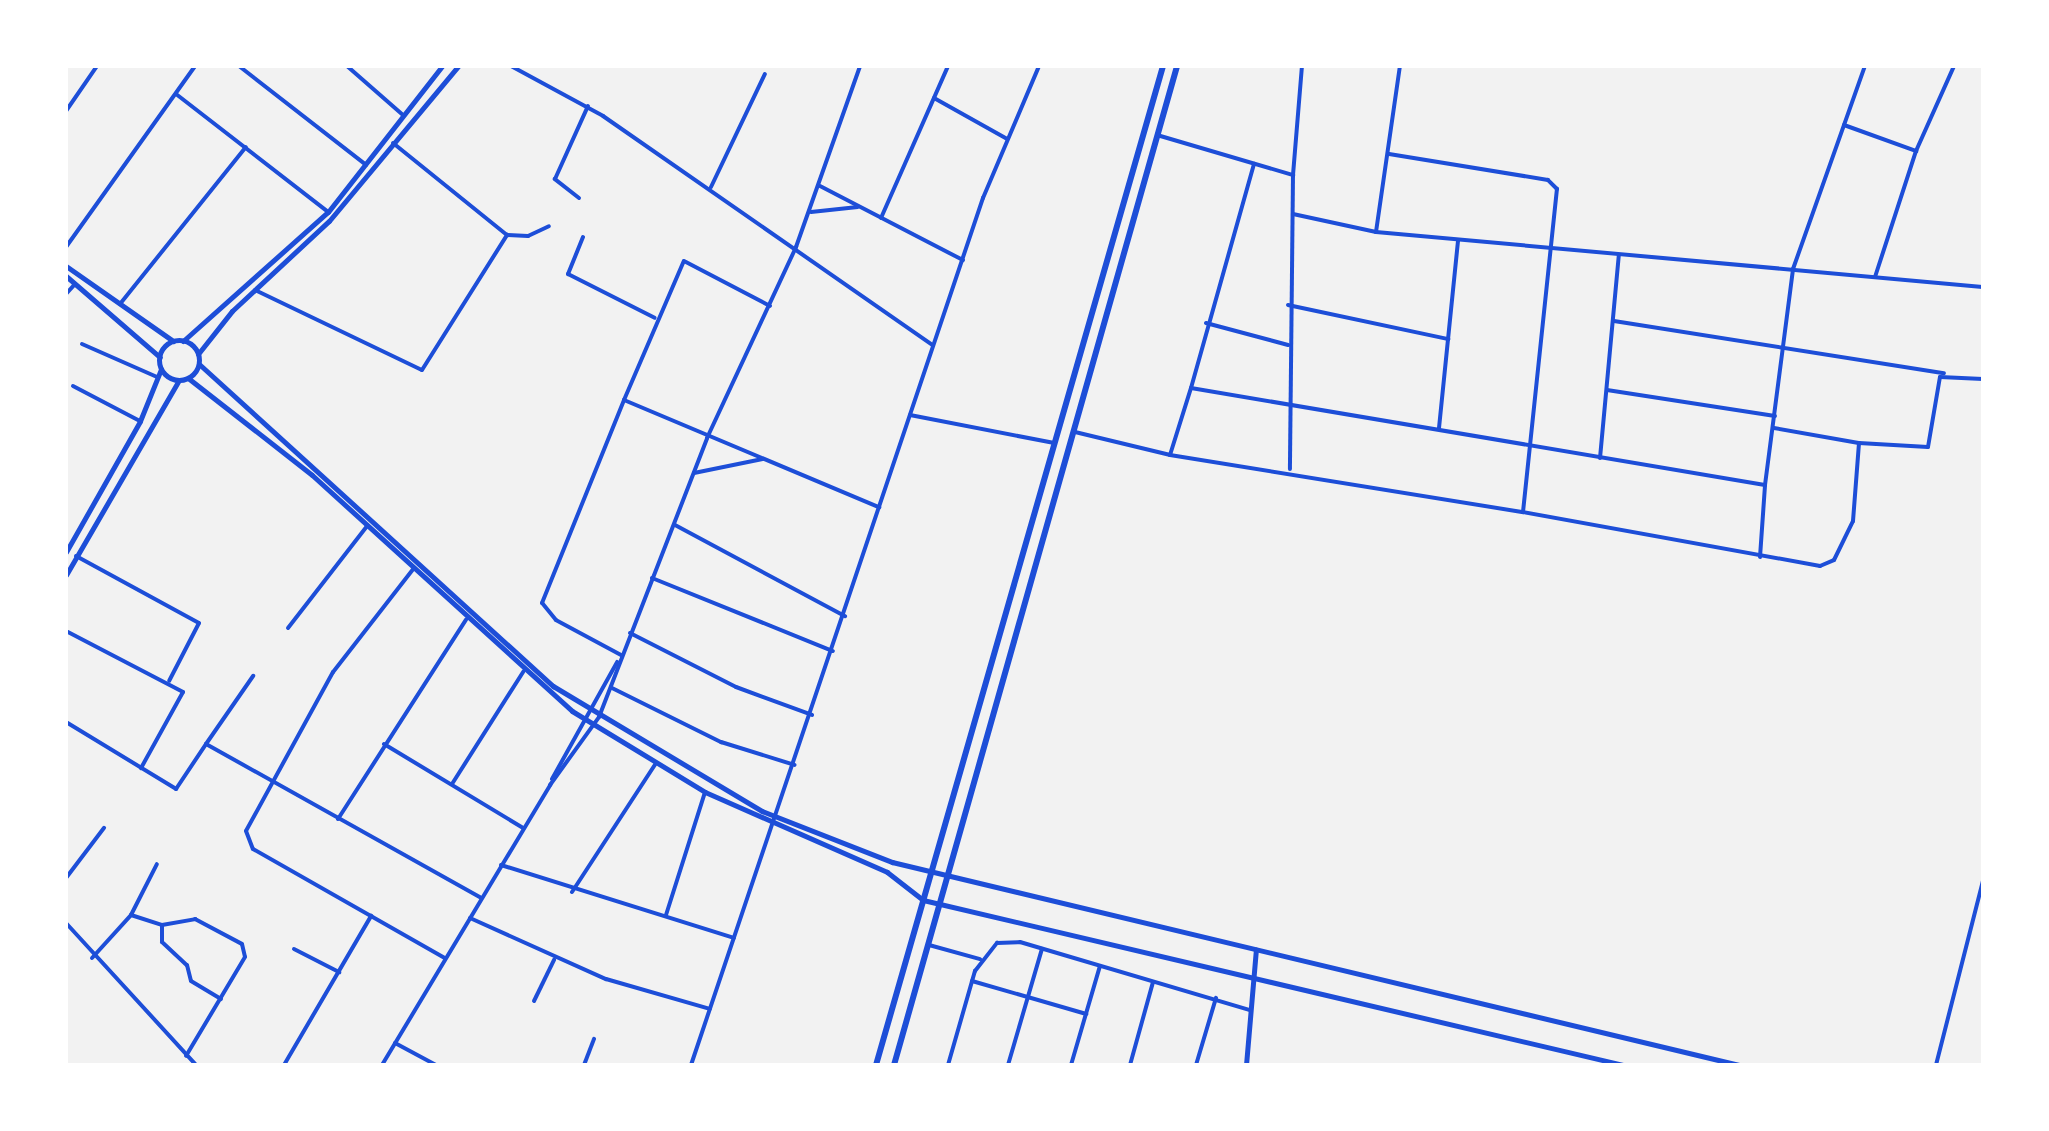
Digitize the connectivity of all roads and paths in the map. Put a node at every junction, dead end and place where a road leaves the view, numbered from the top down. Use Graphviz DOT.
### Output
graph roads {
  1 [pos="97,66"];
  2 [pos="195,66"];
  3 [pos="239,66"];
  4 [pos="347,66"];
  5 [pos="442,66"];
  6 [pos="458,66"];
  7 [pos="511,66"];
  8 [pos="860,66"];
  9 [pos="948,66"];
  10 [pos="1039,66"];
  11 [pos="1163,66"];
  12 [pos="1177,66"];
  13 [pos="1302,66"];
  14 [pos="1400,66"];
  15 [pos="1865,66"];
  16 [pos="1954,66"];
  17 [pos="520,68"];
  18 [pos="765,74"];
  19 [pos="176,94"];
  20 [pos="934,98"];
  21 [pos="588,106"];
  22 [pos="66,111"];
  23 [pos="405,117"];
  24 [pos="1844,125"];
  25 [pos="1157,135"];
  26 [pos="1007,139"];
  27 [pos="393,143"];
  28 [pos="246,147"];
  29 [pos="1916,151"];
  30 [pos="1389,154"];
  31 [pos="1254,164"];
  32 [pos="366,165"];
  33 [pos="1293,175"];
  34 [pos="820,186"];
  35 [pos="711,188"];
  36 [pos="579,198"];
  37 [pos="860,207"];
  38 [pos="328,212"];
  39 [pos="810,212"];
  40 [pos="1293,214"];
  41 [pos="881,218"];
  42 [pos="549,226"];
  43 [pos="1376,232"];
  44 [pos="507,235"];
  45 [pos="583,237"];
  46 [pos="1458,240"];
  47 [pos="66,247"];
  48 [pos="796,247"];
  49 [pos="1547,250"];
  50 [pos="1619,255"];
  51 [pos="963,260"];
  52 [pos="66,266"];
  53 [pos="1793,269"];
  54 [pos="66,276"];
  55 [pos="1875,277"];
  56 [pos="76,282"];
  57 [pos="1983,287"];
  58 [pos="255,290"];
  59 [pos="66,294"];
  60 [pos="120,304"];
  61 [pos="1288,305"];
  62 [pos="770,306"];
  63 [pos="655,318"];
  64 [pos="1614,321"];
  65 [pos="1206,323"];
  66 [pos="1448,339"];
  67 [pos="173,341"];
  68 [pos="183,341"];
  69 [pos="82,344"];
  70 [pos="932,345"];
  71 [pos="1288,345"];
  72 [pos="1783,347"];
  73 [pos="198,354"];
  74 [pos="160,357"];
  75 [pos="199,364"];
  76 [pos="161,369"];
  77 [pos="1946,374"];
  78 [pos="160,378"];
  79 [pos="188,378"];
  80 [pos="1983,379"];
  81 [pos="179,380"];
  82 [pos="73,386"];
  83 [pos="1191,388"];
  84 [pos="1607,390"];
  85 [pos="1289,399"];
  86 [pos="624,400"];
  87 [pos="910,415"];
  88 [pos="1775,416"];
  89 [pos="140,421"];
  90 [pos="1439,428"];
  91 [pos="1774,428"];
  92 [pos="1075,432"];
  93 [pos="707,438"];
  94 [pos="1054,443"];
  95 [pos="1859,443"];
  96 [pos="1532,446"];
  97 [pos="1170,455"];
  98 [pos="1600,458"];
  99 [pos="766,459"];
  100 [pos="1290,469"];
  101 [pos="694,473"];
  102 [pos="1765,485"];
  103 [pos="880,507"];
  104 [pos="1523,512"];
  105 [pos="368,525"];
  106 [pos="675,525"];
  107 [pos="66,552"];
  108 [pos="76,556"];
  109 [pos="1760,557"];
  110 [pos="414,568"];
  111 [pos="66,575"];
  112 [pos="652,578"];
  113 [pos="845,616"];
  114 [pos="466,620"];
  115 [pos="288,628"];
  116 [pos="66,631"];
  117 [pos="630,633"];
  118 [pos="833,651"];
  119 [pos="621,656"];
  120 [pos="523,672"];
  121 [pos="253,676"];
  122 [pos="169,681"];
  123 [pos="612,688"];
  124 [pos="587,709"];
  125 [pos="812,715"];
  126 [pos="581,717"];
  127 [pos="599,717"];
  128 [pos="66,722"];
  129 [pos="593,725"];
  130 [pos="206,744"];
  131 [pos="384,744"];
  132 [pos="656,763"];
  133 [pos="795,765"];
  134 [pos="141,768"];
  135 [pos="274,783"];
  136 [pos="452,784"];
  137 [pos="550,785"];
  138 [pos="705,792"];
  139 [pos="338,819"];
  140 [pos="776,821"];
  141 [pos="104,828"];
  142 [pos="523,828"];
  143 [pos="157,864"];
  144 [pos="501,865"];
  145 [pos="932,868"];
  146 [pos="950,873"];
  147 [pos="66,878"];
  148 [pos="1983,880"];
  149 [pos="572,893"];
  150 [pos="481,898"];
  151 [pos="923,900"];
  152 [pos="940,906"];
  153 [pos="131,915"];
  154 [pos="371,916"];
  155 [pos="666,916"];
  156 [pos="469,917"];
  157 [pos="66,923"];
  158 [pos="162,925"];
  159 [pos="734,938"];
  160 [pos="929,945"];
  161 [pos="294,949"];
  162 [pos="1042,949"];
  163 [pos="1256,949"];
  164 [pos="92,958"];
  165 [pos="445,958"];
  166 [pos="554,959"];
  167 [pos="980,959"];
  168 [pos="1100,966"];
  169 [pos="339,972"];
  170 [pos="1251,979"];
  171 [pos="972,981"];
  172 [pos="1153,982"];
  173 [pos="1029,998"];
  174 [pos="1216,998"];
  175 [pos="221,999"];
  176 [pos="534,1001"];
  177 [pos="710,1009"];
  178 [pos="1249,1010"];
  179 [pos="1086,1014"];
  180 [pos="594,1039"];
  181 [pos="395,1043"];
  182 [pos="186,1056"];
  183 [pos="1610,1064"];
  184 [pos="196,1065"];
  185 [pos="284,1065"];
  186 [pos="382,1065"];
  187 [pos="436,1065"];
  188 [pos="584,1065"];
  189 [pos="691,1065"];
  190 [pos="876,1065"];
  191 [pos="894,1065"];
  192 [pos="948,1065"];
  193 [pos="1008,1065"];
  194 [pos="1071,1065"];
  195 [pos="1130,1065"];
  196 [pos="1196,1065"];
  197 [pos="1246,1065"];
  198 [pos="1395,1065"];
  199 [pos="1404,1065"];
  200 [pos="1623,1065"];
  201 [pos="1739,1065"];
  202 [pos="1936,1065"];
  1 -- 22 [label="street"];
  2 -- 19 [label="street"];
  3 -- 32 [label="street"];
  4 -- 23 [label="street"];
  5 -- 23 [label="street"];
  6 -- 27 [label="street"];
  7 -- 17 [label="street"];
  8 -- 34 [label="street"];
  9 -- 20 [label="street"];
  10 -- 26 [label="street"];
  11 -- 94 [label="highway"];
  12 -- 25 [label="highway"];
  13 -- 33 [label="street"];
  14 -- 30 [label="street"];
  15 -- 24 [label="street"];
  16 -- 29 [label="street"];
  17 -- 21 [label="street"];
  18 -- 35 [label="street"];
  19 -- 28 [label="street"];
  19 -- 47 [label="street"];
  20 -- 26 [label="street"];
  20 -- 41 [label="street"];
  21 -- 35 [label="street"];
  21 -- 36 [label="street"];
  23 -- 32 [label="street"];
  24 -- 29 [label="street"];
  24 -- 53 [label="street"];
  25 -- 31 [label="street"];
  25 -- 92 [label="highway"];
  26 -- 51 [label="street"];
  27 -- 44 [label="street"];
  27 -- 58 [label="street"];
  28 -- 38 [label="street"];
  28 -- 60 [label="street"];
  29 -- 55 [label="street"];
  30 -- 43 [label="street"];
  30 -- 49 [label="street"];
  31 -- 33 [label="street"];
  31 -- 65 [label="street"];
  32 -- 38 [label="street"];
  33 -- 40 [label="street"];
  34 -- 37 [label="street"];
  34 -- 39 [label="street"];
  35 -- 48 [label="street"];
  37 -- 39 [label="street"];
  37 -- 41 [label="street"];
  38 -- 68 [label="street"];
  39 -- 48 [label="street"];
  40 -- 43 [label="street"];
  40 -- 61 [label="street"];
  41 -- 51 [label="street"];
  42 -- 44 [label="street"];
  43 -- 46 [label="street"];
  44 -- 58 [label="street"];
  45 -- 63 [label="street"];
  46 -- 49 [label="street"];
  46 -- 66 [label="street"];
  48 -- 62 [label="street"];
  48 -- 70 [label="street"];
  49 -- 50 [label="street"];
  49 -- 96 [label="street"];
  50 -- 53 [label="street"];
  50 -- 64 [label="street"];
  51 -- 70 [label="street"];
  52 -- 60 [label="street"];
  53 -- 55 [label="street"];
  53 -- 72 [label="street"];
  54 -- 56 [label="street"];
  55 -- 57 [label="street"];
  56 -- 59 [label="street"];
  56 -- 74 [label="street"];
  58 -- 73 [label="street"];
  60 -- 67 [label="street"];
  61 -- 66 [label="street"];
  61 -- 71 [label="street"];
  62 -- 63 [label="street"];
  62 -- 93 [label="street"];
  63 -- 86 [label="street"];
  64 -- 72 [label="street"];
  64 -- 84 [label="street"];
  65 -- 71 [label="street"];
  65 -- 83 [label="street"];
  66 -- 90 [label="street"];
  67 -- 68 [label="street"];
  67 -- 74 [label="street"];
  68 -- 73 [label="street"];
  69 -- 78 [label="street"];
  70 -- 87 [label="street"];
  71 -- 85 [label="street"];
  72 -- 77 [label="street"];
  72 -- 88 [label="street"];
  73 -- 75 [label="street"];
  74 -- 76 [label="street"];
  75 -- 79 [label="street"];
  75 -- 124 [label="street"];
  76 -- 78 [label="street"];
  76 -- 81 [label="street"];
  77 -- 80 [label="street"];
  77 -- 95 [label="street"];
  78 -- 89 [label="street"];
  79 -- 81 [label="street"];
  79 -- 105 [label="street"];
  81 -- 108 [label="street"];
  82 -- 89 [label="street"];
  83 -- 85 [label="street"];
  83 -- 97 [label="street"];
  84 -- 88 [label="street"];
  84 -- 98 [label="street"];
  85 -- 90 [label="street"];
  85 -- 100 [label="street"];
  86 -- 93 [label="street"];
  86 -- 119 [label="street"];
  87 -- 94 [label="street"];
  87 -- 103 [label="street"];
  88 -- 91 [label="street"];
  89 -- 107 [label="street"];
  90 -- 96 [label="street"];
  91 -- 95 [label="street"];
  91 -- 102 [label="street"];
  92 -- 97 [label="street"];
  92 -- 146 [label="highway"];
  93 -- 99 [label="street"];
  93 -- 101 [label="street"];
  94 -- 145 [label="highway"];
  95 -- 109 [label="street"];
  96 -- 98 [label="street"];
  96 -- 104 [label="street"];
  97 -- 100 [label="street"];
  98 -- 102 [label="street"];
  99 -- 101 [label="street"];
  99 -- 103 [label="street"];
  100 -- 104 [label="street"];
  101 -- 106 [label="street"];
  102 -- 109 [label="street"];
  103 -- 113 [label="street"];
  104 -- 109 [label="street"];
  105 -- 110 [label="street"];
  105 -- 115 [label="street"];
  106 -- 112 [label="street"];
  106 -- 113 [label="street"];
  108 -- 111 [label="street"];
  108 -- 122 [label="street"];
  110 -- 114 [label="street"];
  110 -- 135 [label="street"];
  112 -- 117 [label="street"];
  112 -- 118 [label="street"];
  113 -- 118 [label="street"];
  114 -- 120 [label="street"];
  114 -- 131 [label="street"];
  116 -- 122 [label="street"];
  117 -- 119 [label="street"];
  117 -- 125 [label="street"];
  118 -- 125 [label="street"];
  119 -- 123 [label="street"];
  119 -- 124 [label="street"];
  120 -- 126 [label="street"];
  120 -- 136 [label="street"];
  121 -- 130 [label="street"];
  122 -- 134 [label="street"];
  123 -- 127 [label="street"];
  123 -- 133 [label="street"];
  124 -- 126 [label="street"];
  124 -- 127 [label="street"];
  125 -- 133 [label="street"];
  126 -- 129 [label="street"];
  126 -- 137 [label="street"];
  127 -- 129 [label="street"];
  127 -- 140 [label="street"];
  128 -- 134 [label="street"];
  129 -- 132 [label="street"];
  129 -- 137 [label="street"];
  130 -- 134 [label="street"];
  130 -- 135 [label="street"];
  131 -- 136 [label="street"];
  131 -- 139 [label="street"];
  132 -- 138 [label="street"];
  132 -- 149 [label="street"];
  133 -- 140 [label="street"];
  135 -- 139 [label="street"];
  135 -- 154 [label="street"];
  136 -- 142 [label="street"];
  137 -- 142 [label="street"];
  138 -- 140 [label="street"];
  138 -- 155 [label="street"];
  139 -- 150 [label="street"];
  140 -- 145 [label="street"];
  140 -- 151 [label="street"];
  140 -- 159 [label="street"];
  141 -- 147 [label="street"];
  142 -- 144 [label="street"];
  143 -- 153 [label="street"];
  144 -- 149 [label="street"];
  144 -- 150 [label="street"];
  145 -- 146 [label="street"];
  145 -- 151 [label="highway"];
  146 -- 152 [label="highway"];
  146 -- 163 [label="street"];
  148 -- 202 [label="street"];
  149 -- 155 [label="street"];
  150 -- 156 [label="street"];
  151 -- 152 [label="street"];
  151 -- 190 [label="highway"];
  152 -- 160 [label="highway"];
  152 -- 170 [label="street"];
  153 -- 158 [label="street"];
  153 -- 164 [label="street"];
  154 -- 165 [label="street"];
  154 -- 169 [label="street"];
  155 -- 159 [label="street"];
  156 -- 165 [label="street"];
  156 -- 166 [label="street"];
  157 -- 164 [label="street"];
  158 -- 175 [label="street"];
  158 -- 175 [label="street"];
  159 -- 177 [label="street"];
  160 -- 167 [label="street"];
  160 -- 191 [label="highway"];
  161 -- 169 [label="street"];
  162 -- 167 [label="street"];
  162 -- 168 [label="street"];
  162 -- 173 [label="street"];
  163 -- 170 [label="street"];
  163 -- 201 [label="street"];
  164 -- 182 [label="street"];
  165 -- 181 [label="street"];
  166 -- 176 [label="street"];
  166 -- 177 [label="street"];
  167 -- 171 [label="street"];
  168 -- 172 [label="street"];
  168 -- 179 [label="street"];
  169 -- 185 [label="street"];
  170 -- 178 [label="street"];
  170 -- 183 [label="street"];
  171 -- 173 [label="street"];
  171 -- 192 [label="street"];
  172 -- 174 [label="street"];
  172 -- 195 [label="street"];
  173 -- 179 [label="street"];
  173 -- 193 [label="street"];
  174 -- 178 [label="street"];
  174 -- 196 [label="street"];
  175 -- 182 [label="street"];
  177 -- 189 [label="street"];
  178 -- 197 [label="street"];
  179 -- 194 [label="street"];
  180 -- 188 [label="street"];
  181 -- 186 [label="street"];
  181 -- 187 [label="street"];
  182 -- 184 [label="street"];
  183 -- 200 [label="street"];
  198 -- 199 [label="street"];
}
